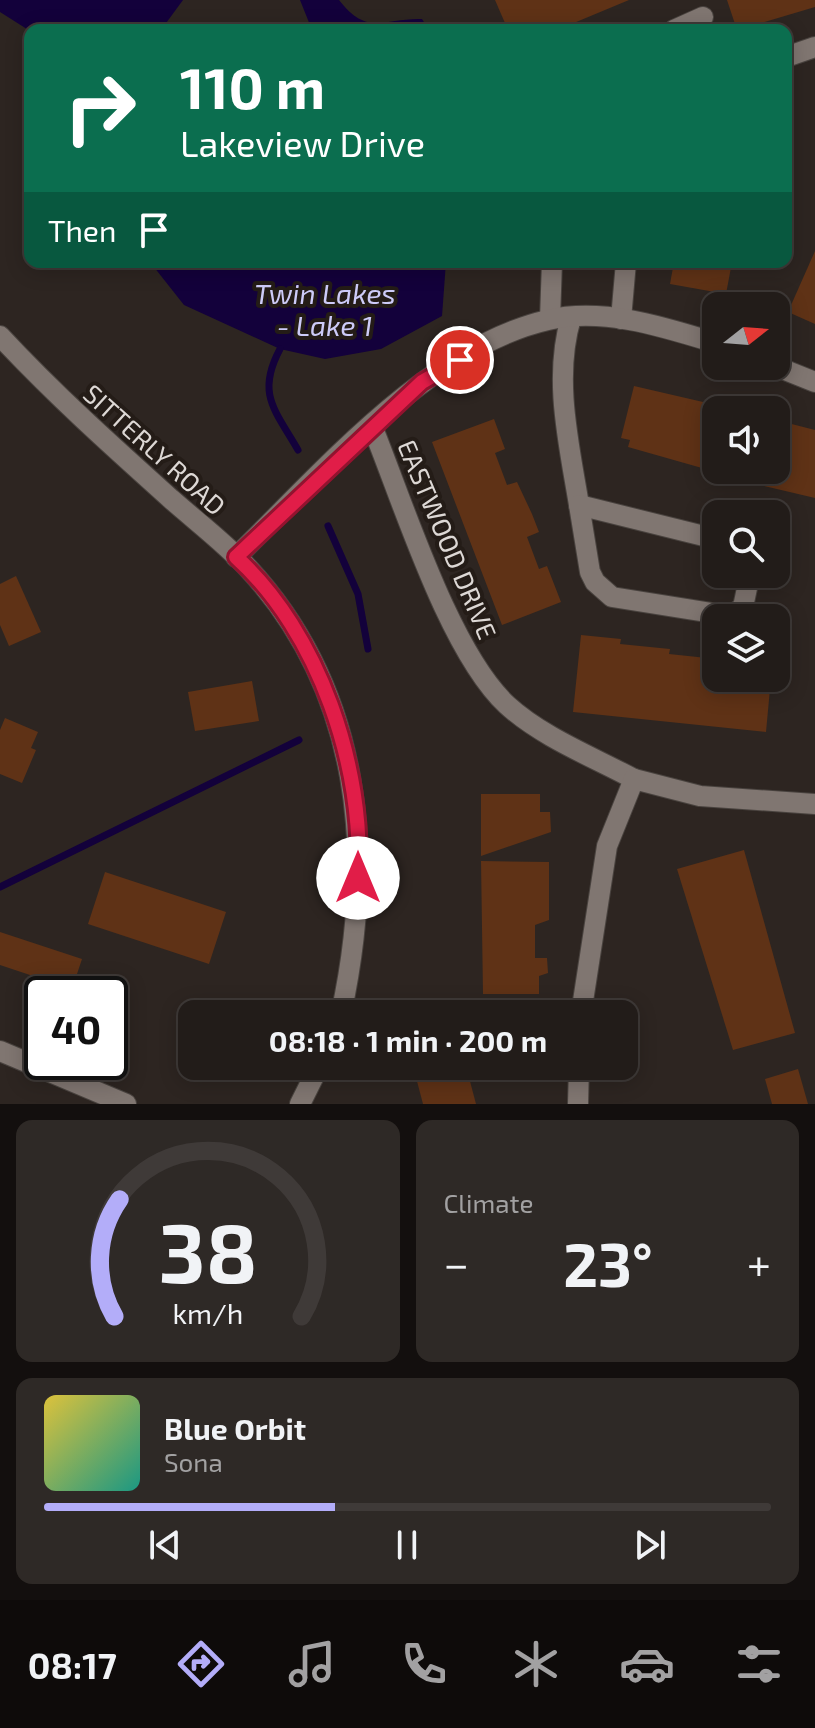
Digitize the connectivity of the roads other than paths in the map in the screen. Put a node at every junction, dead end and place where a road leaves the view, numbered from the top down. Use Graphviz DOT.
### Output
graph roads {
  1 [pos="703,17"];
  2 [pos="687,24"];
  3 [pos="815,47"];
  4 [pos="792,55"];
  5 [pos="552,268"];
  6 [pos="625,268"];
  7 [pos="571,318"];
  8 [pos="550,319"];
  9 [pos="621,319"];
  10 [pos="0,336"];
  11 [pos="702,339"];
  12 [pos="790,372"];
  13 [pos="815,382"];
  14 [pos="372,426"];
  15 [pos="579,505"];
  16 [pos="702,536"];
  17 [pos="236,557"];
  18 [pos="747,588"];
  19 [pos="634,779"];
  20 [pos="815,804"];
  21 [pos="344,1000"];
  22 [pos="583,1000"];
  23 [pos="0,1051"];
  24 [pos="312,1080"];
  25 [pos="579,1080"];
  26 [pos="126,1104"];
  27 [pos="300,1104"];
  28 [pos="578,1104"];
  1 -- 2 [label="street"];
  3 -- 4 [label="street"];
  5 -- 8 [label="street"];
  6 -- 9 [label="street"];
  7 -- 8 [label="street"];
  7 -- 9 [label="street"];
  7 -- 15 [label="street"];
  8 -- 14 [label="street"];
  9 -- 11 [label="street"];
  10 -- 17 [label="street, SITTERLY ROAD"];
  12 -- 13 [label="street"];
  14 -- 17 [label="street"];
  14 -- 19 [label="street, EASTWOOD DRIVE"];
  15 -- 16 [label="street"];
  15 -- 18 [label="street"];
  17 -- 21 [label="street, SITTERLY ROAD"];
  19 -- 20 [label="street, EASTWOOD DRIVE"];
  19 -- 22 [label="street"];
  23 -- 26 [label="street"];
  24 -- 27 [label="street"];
  25 -- 28 [label="street"];
}
